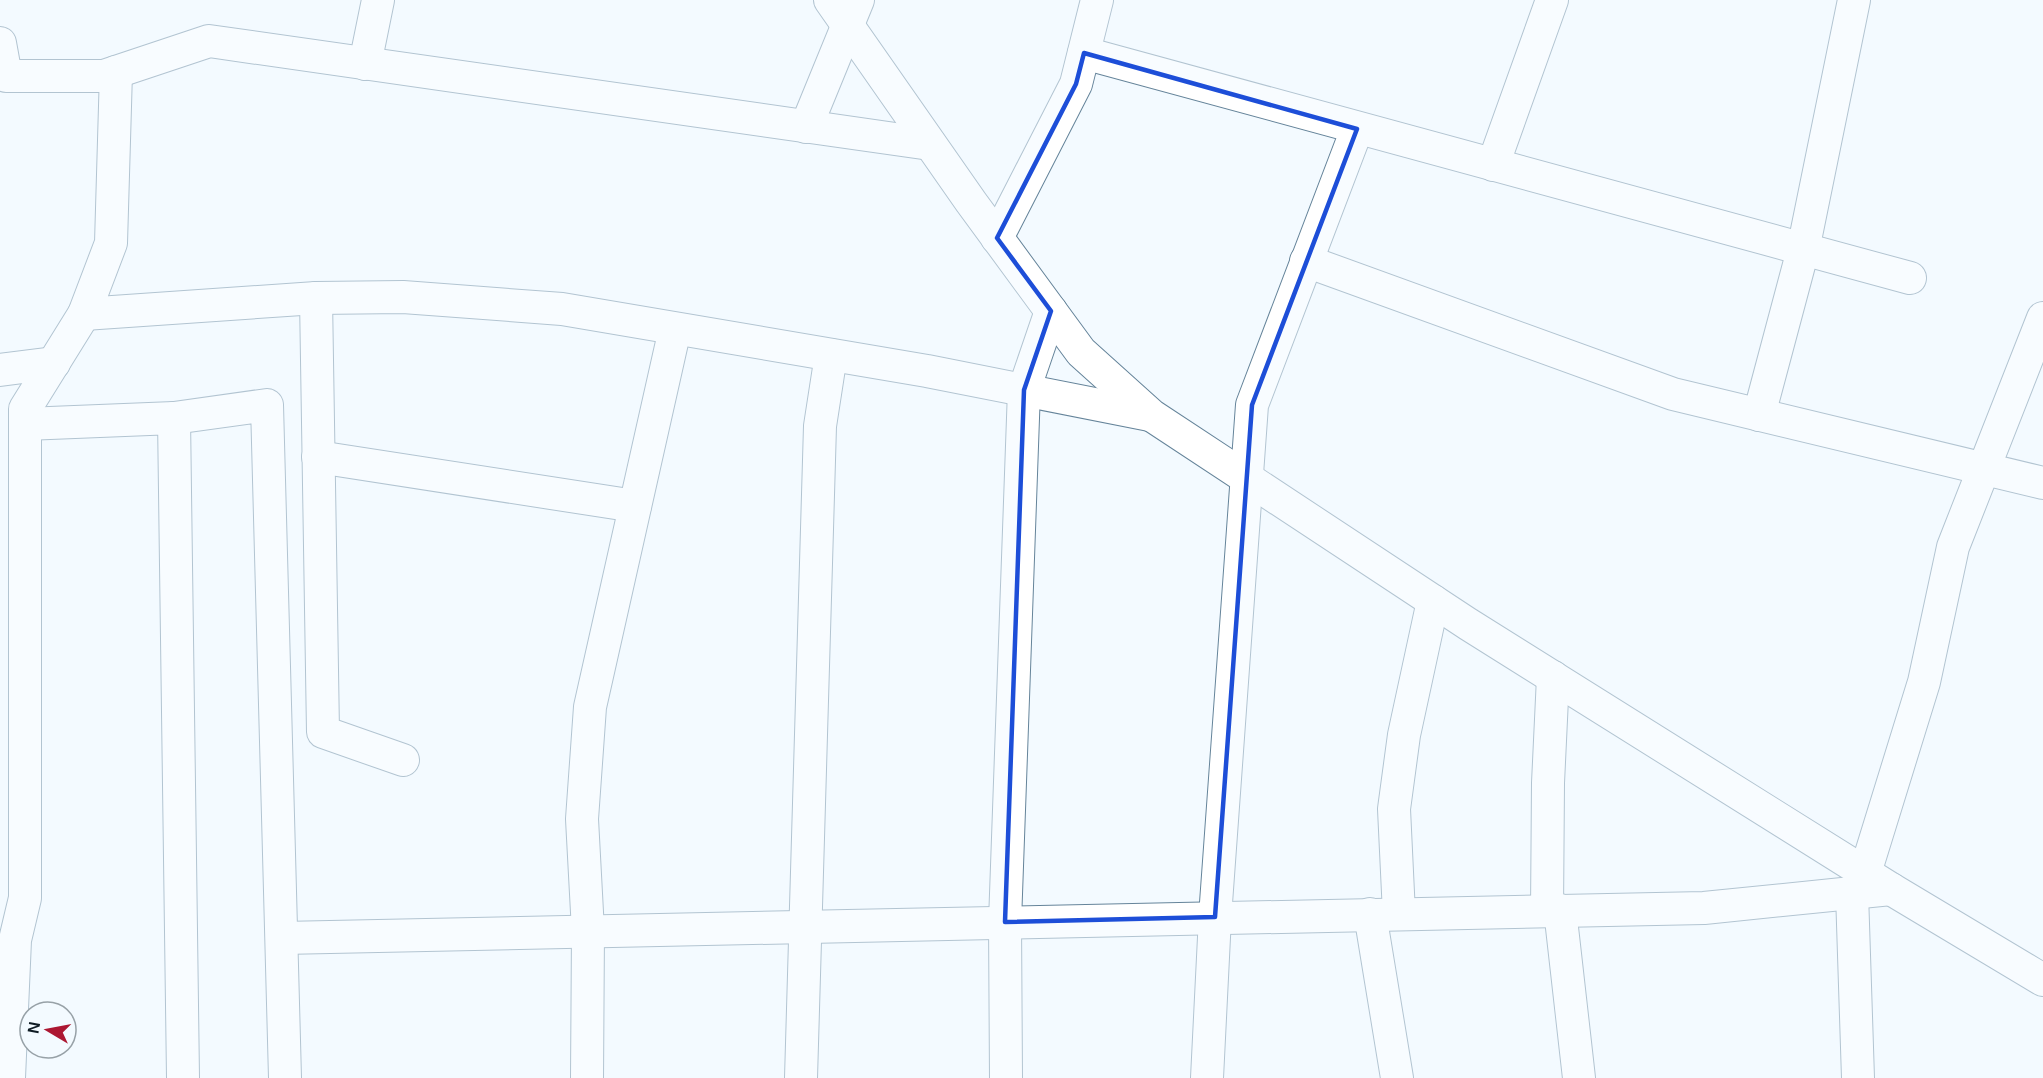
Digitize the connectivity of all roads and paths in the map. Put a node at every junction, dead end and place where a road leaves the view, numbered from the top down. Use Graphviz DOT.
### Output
graph roads {
  1 [pos="378,0"];
  2 [pos="830,0"];
  3 [pos="1097,0"];
  4 [pos="1552,0"];
  5 [pos="1854,0"];
  6 [pos="853,13"];
  7 [pos="0,43"];
  8 [pos="1084,53"];
  9 [pos="365,64"];
  10 [pos="116,72"];
  11 [pos="806,127"];
  12 [pos="1358,129"];
  13 [pos="930,144"];
  14 [pos="1492,165"];
  15 [pos="997,238"];
  16 [pos="1803,250"];
  17 [pos="1306,261"];
  18 [pos="1910,278"];
  19 [pos="316,297"];
  20 [pos="1051,311"];
  21 [pos="84,314"];
  22 [pos="2043,318"];
  23 [pos="675,329"];
  24 [pos="831,355"];
  25 [pos="54,363"];
  26 [pos="0,370"];
  27 [pos="1024,390"];
  28 [pos="1151,415"];
  29 [pos="1759,416"];
  30 [pos="174,418"];
  31 [pos="25,424"];
  32 [pos="318,457"];
  33 [pos="1983,471"];
  34 [pos="1247,478"];
  35 [pos="2043,483"];
  36 [pos="635,506"];
  37 [pos="1433,601"];
  38 [pos="1553,677"];
  39 [pos="403,760"];
  40 [pos="1859,883"];
  41 [pos="1553,910"];
  42 [pos="1385,914"];
  43 [pos="1215,917"];
  44 [pos="1005,922"];
  45 [pos="804,926"];
  46 [pos="588,931"];
  47 [pos="282,938"];
  48 [pos="2043,980"];
  49 [pos="9,1078"];
  50 [pos="183,1078"];
  51 [pos="285,1078"];
  52 [pos="587,1078"];
  53 [pos="801,1078"];
  54 [pos="1006,1078"];
  55 [pos="1207,1078"];
  56 [pos="1397,1078"];
  57 [pos="1579,1078"];
  58 [pos="1858,1078"];
  1 -- 9 [label="street"];
  2 -- 6 [label="street"];
  3 -- 8 [label="street"];
  4 -- 14 [label="street"];
  5 -- 16 [label="street"];
  6 -- 11 [label="street"];
  6 -- 13 [label="street"];
  7 -- 10 [label="street"];
  8 -- 12 [label="street"];
  8 -- 15 [label="street"];
  9 -- 10 [label="street"];
  9 -- 11 [label="street"];
  10 -- 21 [label="street"];
  11 -- 13 [label="street"];
  12 -- 14 [label="street"];
  12 -- 17 [label="street"];
  13 -- 15 [label="street"];
  14 -- 16 [label="street"];
  15 -- 20 [label="street"];
  16 -- 18 [label="street"];
  16 -- 29 [label="street"];
  17 -- 29 [label="street"];
  17 -- 34 [label="street"];
  19 -- 21 [label="street"];
  19 -- 23 [label="street"];
  19 -- 32 [label="street"];
  20 -- 27 [label="street"];
  20 -- 28 [label="street"];
  21 -- 25 [label="street"];
  22 -- 33 [label="street"];
  23 -- 24 [label="street"];
  23 -- 36 [label="street"];
  24 -- 27 [label="street"];
  24 -- 45 [label="street"];
  25 -- 26 [label="street"];
  25 -- 31 [label="street"];
  27 -- 28 [label="street"];
  27 -- 44 [label="street"];
  28 -- 34 [label="street"];
  29 -- 33 [label="street"];
  30 -- 31 [label="street"];
  30 -- 47 [label="street"];
  30 -- 50 [label="street"];
  31 -- 49 [label="street"];
  32 -- 36 [label="street"];
  32 -- 39 [label="street"];
  33 -- 35 [label="street"];
  33 -- 40 [label="street"];
  34 -- 37 [label="street"];
  34 -- 43 [label="street"];
  36 -- 46 [label="street"];
  37 -- 38 [label="street"];
  37 -- 42 [label="street"];
  38 -- 40 [label="street"];
  38 -- 41 [label="street"];
  40 -- 41 [label="street"];
  40 -- 48 [label="street"];
  40 -- 58 [label="street"];
  41 -- 42 [label="street"];
  41 -- 57 [label="street"];
  42 -- 43 [label="street"];
  42 -- 56 [label="street"];
  43 -- 44 [label="street"];
  43 -- 55 [label="street"];
  44 -- 45 [label="street"];
  44 -- 54 [label="street"];
  45 -- 46 [label="street"];
  45 -- 53 [label="street"];
  46 -- 47 [label="street"];
  46 -- 52 [label="street"];
  47 -- 51 [label="street"];
}
